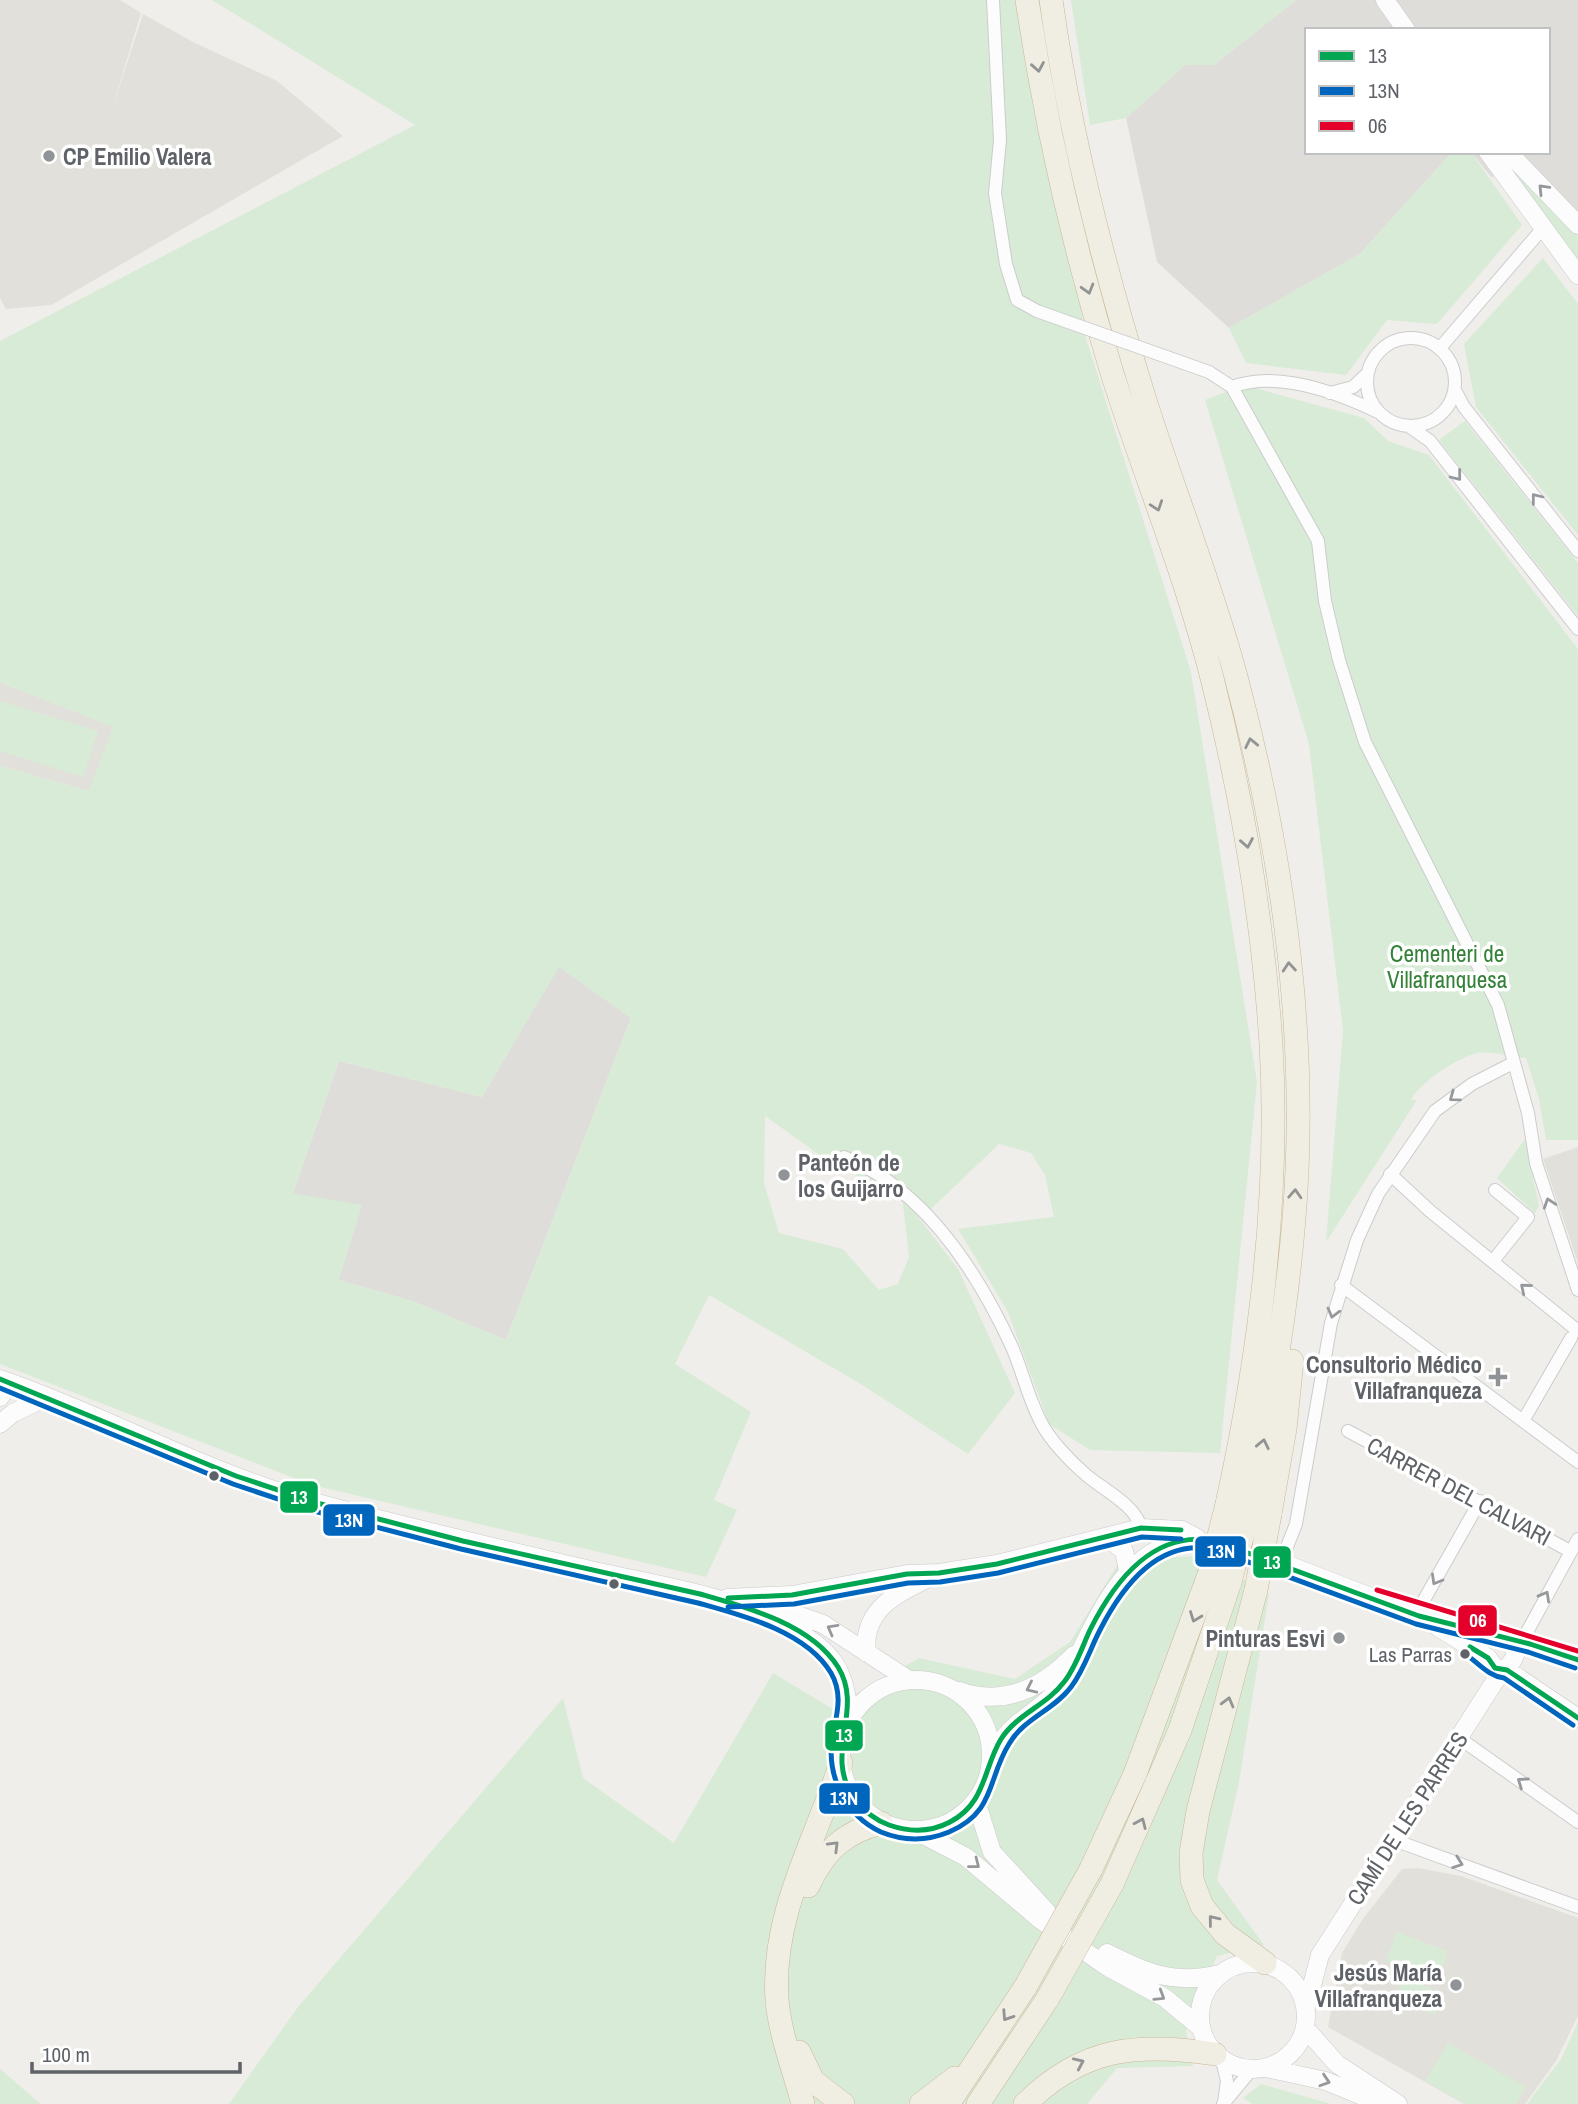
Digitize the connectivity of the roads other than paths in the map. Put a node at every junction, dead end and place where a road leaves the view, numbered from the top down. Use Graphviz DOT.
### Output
graph roads {
  1 [pos="993,0"];
  2 [pos="1027,0"];
  3 [pos="1051,0"];
  4 [pos="1385,0"];
  5 [pos="1405,28"];
  6 [pos="1489,154"];
  7 [pos="1510,154"];
  8 [pos="1578,225"];
  9 [pos="1543,228"];
  10 [pos="1578,275"];
  11 [pos="1440,348"];
  12 [pos="1367,374"];
  13 [pos="1232,387"];
  14 [pos="1455,390"];
  15 [pos="1330,393"];
  16 [pos="1378,412"];
  17 [pos="1410,427"];
  18 [pos="1578,551"];
  19 [pos="1578,629"];
  20 [pos="1513,1063"];
  21 [pos="844,1157"];
  22 [pos="1390,1174"];
  23 [pos="1495,1191"];
  24 [pos="1493,1261"];
  25 [pos="1341,1285"];
  26 [pos="1578,1290"];
  27 [pos="1574,1334"];
  28 [pos="1,1389"];
  29 [pos="39,1400"];
  30 [pos="1523,1421"];
  31 [pos="0,1424"];
  32 [pos="1348,1431"];
  33 [pos="1578,1462"];
  34 [pos="1480,1501"];
  35 [pos="1249,1509"];
  36 [pos="1141,1528"];
  37 [pos="1107,1537"];
  38 [pos="1578,1539"];
  39 [pos="1570,1551"];
  40 [pos="1275,1560"];
  41 [pos="1128,1570"];
  42 [pos="939,1573"];
  43 [pos="1220,1578"];
  44 [pos="729,1598"];
  45 [pos="1418,1615"];
  46 [pos="1512,1640"];
  47 [pos="1083,1645"];
  48 [pos="867,1653"];
  49 [pos="1578,1660"];
  50 [pos="1496,1669"];
  51 [pos="909,1680"];
  52 [pos="955,1690"];
  53 [pos="1578,1718"];
  54 [pos="849,1720"];
  55 [pos="1459,1738"];
  56 [pos="992,1758"];
  57 [pos="841,1763"];
  58 [pos="976,1801"];
  59 [pos="1578,1822"];
  60 [pos="881,1823"];
  61 [pos="916,1831"];
  62 [pos="1394,1840"];
  63 [pos="1578,1907"];
  64 [pos="1320,1955"];
  65 [pos="1272,1966"];
  66 [pos="1220,1974"];
  67 [pos="1306,2008"];
  68 [pos="1201,2028"];
  69 [pos="1305,2028"];
  70 [pos="987,2046"];
  71 [pos="1219,2057"];
  72 [pos="1259,2069"];
  73 [pos="803,2104"];
  74 [pos="843,2104"];
  75 [pos="921,2104"];
  76 [pos="948,2104"];
  77 [pos="978,2104"];
  78 [pos="1025,2104"];
  79 [pos="1223,2104"];
  80 [pos="1382,2104"];
  81 [pos="1398,2104"];
  1 -- 13 [label="street, bridge"];
  2 -- 35 [label="highway, one-way"];
  35 -- 3 [label="highway, one-way"];
  4 -- 5 [label="main road"];
  6 -- 9 [label="main road"];
  8 -- 7 [label="main road, one-way"];
  9 -- 10 [label="main road"];
  9 -- 11 [label="street"];
  11 -- 12 [label="street"];
  11 -- 14 [label="street"];
  12 -- 15 [label="street"];
  12 -- 16 [label="street"];
  13 -- 15 [label="street"];
  13 -- 20 [label="street"];
  14 -- 17 [label="street"];
  18 -- 14 [label="street, one-way"];
  15 -- 16 [label="street"];
  16 -- 17 [label="street"];
  17 -- 19 [label="street, one-way"];
  20 -- 22 [label="street, one-way"];
  26 -- 20 [label="street, one-way"];
  21 -- 36 [label="street"];
  22 -- 24 [label="street"];
  22 -- 25 [label="street"];
  23 -- 24 [label="street"];
  27 -- 24 [label="street, one-way"];
  25 -- 30 [label="street"];
  25 -- 40 [label="street, one-way"];
  27 -- 30 [label="street"];
  28 -- 29 [label="main road"];
  29 -- 31 [label="main road"];
  29 -- 44 [label="main road"];
  30 -- 33 [label="street"];
  32 -- 34 [label="street, CARRER DEL CALVARI"];
  34 -- 39 [label="street, CARRER DEL CALVARI"];
  34 -- 45 [label="street, one-way"];
  35 -- 43 [label="highway, bridge"];
  65 -- 35 [label="highway, one-way, bridge"];
  36 -- 37 [label="main road"];
  36 -- 41 [label="main road"];
  37 -- 41 [label="main road"];
  37 -- 42 [label="main road"];
  38 -- 39 [label="street"];
  46 -- 39 [label="street, one-way"];
  40 -- 45 [label="main road"];
  41 -- 47 [label="main road"];
  42 -- 44 [label="main road"];
  42 -- 48 [label="main road"];
  43 -- 70 [label="highway, one-way, bridge"];
  77 -- 43 [label="highway, one-way, bridge"];
  48 -- 44 [label="main road, one-way"];
  44 -- 54 [label="main road"];
  45 -- 46 [label="main road"];
  45 -- 50 [label="main road"];
  46 -- 49 [label="main road"];
  46 -- 50 [label="main road"];
  46 -- 50 [label="main road"];
  47 -- 52 [label="main road, one-way"];
  47 -- 56 [label="main road"];
  48 -- 51 [label="main road"];
  50 -- 53 [label="main road"];
  50 -- 55 [label="main road, CAMÍ DE LES PARRES"];
  51 -- 52 [label="main road"];
  51 -- 54 [label="main road"];
  52 -- 56 [label="main road"];
  54 -- 57 [label="main road"];
  59 -- 55 [label="street, one-way"];
  55 -- 62 [label="main road, CAMÍ DE LES PARRES"];
  56 -- 58 [label="main road"];
  57 -- 60 [label="main road"];
  57 -- 73 [label="highway"];
  58 -- 61 [label="main road"];
  58 -- 66 [label="main road"];
  60 -- 61 [label="main road"];
  74 -- 60 [label="highway, one-way"];
  61 -- 68 [label="main road, one-way"];
  62 -- 63 [label="street, one-way"];
  62 -- 64 [label="main road, CAMÍ DE LES PARRES"];
  64 -- 65 [label="main road"];
  64 -- 67 [label="main road, CAMÍ DE LES PARRES"];
  65 -- 66 [label="main road"];
  65 -- 67 [label="main road"];
  66 -- 68 [label="main road"];
  67 -- 69 [label="main road"];
  68 -- 71 [label="main road"];
  69 -- 72 [label="main road"];
  69 -- 81 [label="main road"];
  70 -- 75 [label="highway"];
  70 -- 76 [label="highway"];
  71 -- 72 [label="main road"];
  78 -- 71 [label="highway, one-way"];
  71 -- 79 [label="street"];
  72 -- 79 [label="street"];
  72 -- 80 [label="main road, one-way"];
}
